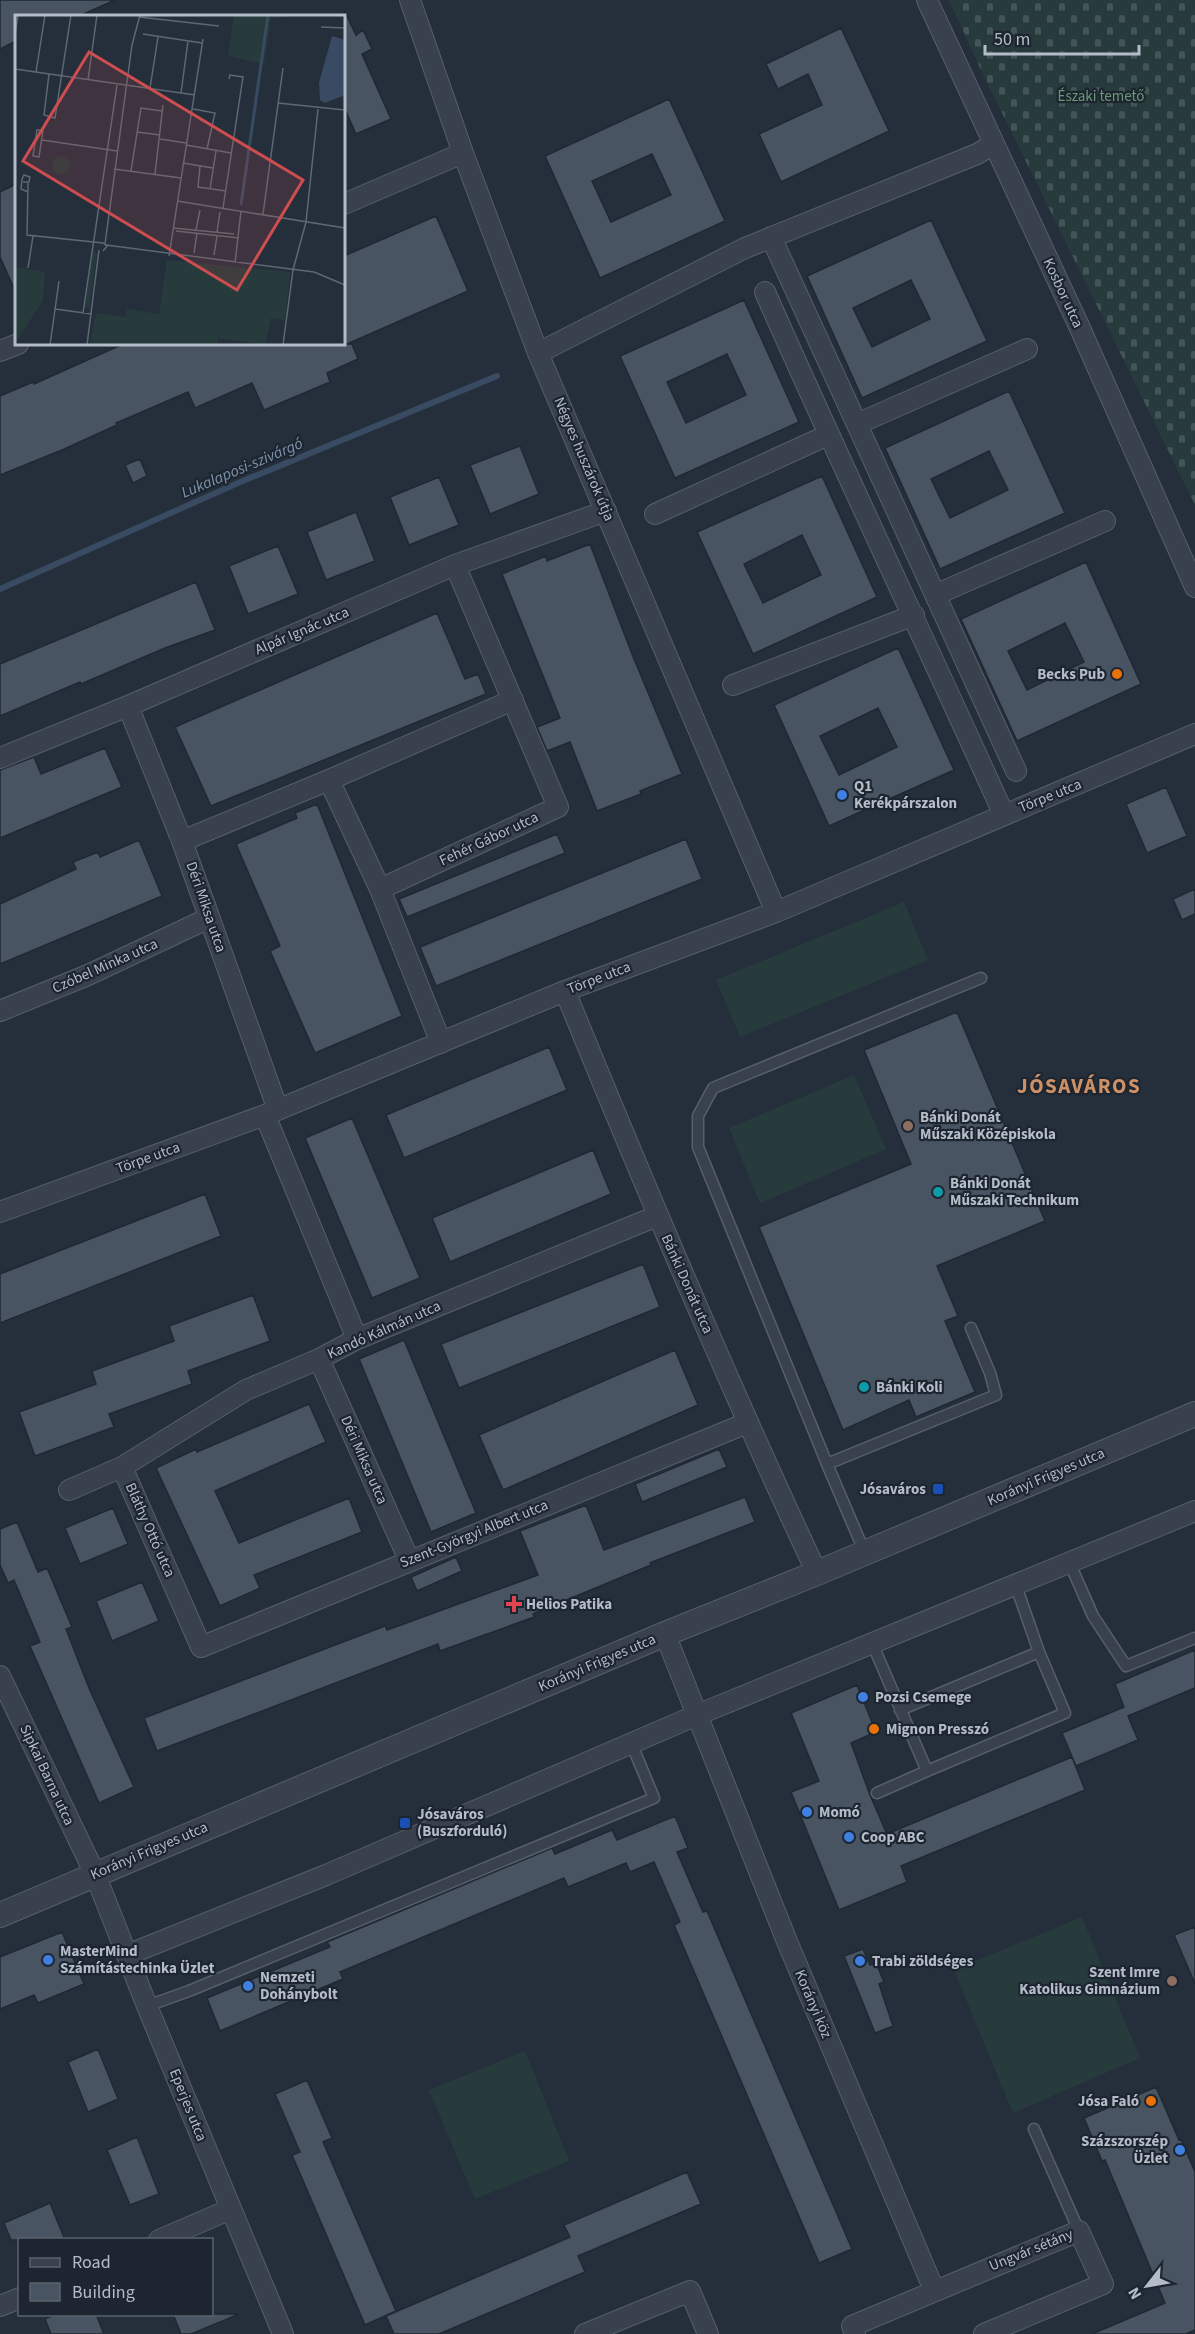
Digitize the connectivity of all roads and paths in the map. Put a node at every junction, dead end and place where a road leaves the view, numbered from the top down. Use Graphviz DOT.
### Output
graph roads {
  1 [pos="410,0"];
  2 [pos="927,0"];
  3 [pos="994,144"];
  4 [pos="464,153"];
  5 [pos="345,204"];
  6 [pos="771,237"];
  7 [pos="765,292"];
  8 [pos="15,345"];
  9 [pos="1028,350"];
  10 [pos="0,351"];
  11 [pos="538,353"];
  12 [pos="857,424"];
  13 [pos="828,435"];
  14 [pos="606,511"];
  15 [pos="655,514"];
  16 [pos="1106,521"];
  17 [pos="455,565"];
  18 [pos="1195,587"];
  19 [pos="935,595"];
  20 [pos="914,615"];
  21 [pos="733,685"];
  22 [pos="513,700"];
  23 [pos="128,706"];
  24 [pos="1195,734"];
  25 [pos="0,758"];
  26 [pos="1016,771"];
  27 [pos="329,780"];
  28 [pos="1004,814"];
  29 [pos="182,841"];
  30 [pos="380,889"];
  31 [pos="776,912"];
  32 [pos="209,918"];
  33 [pos="981,978"];
  34 [pos="565,991"];
  35 [pos="0,1011"];
  36 [pos="441,1043"];
  37 [pos="271,1112"];
  38 [pos="0,1212"];
  39 [pos="657,1216"];
  40 [pos="971,1328"];
  41 [pos="357,1339"];
  42 [pos="319,1359"];
  43 [pos="1195,1414"];
  44 [pos="747,1423"];
  45 [pos="827,1464"];
  46 [pos="122,1467"];
  47 [pos="69,1490"];
  48 [pos="1195,1511"];
  49 [pos="865,1553"];
  50 [pos="409,1560"];
  51 [pos="1070,1564"];
  52 [pos="817,1574"];
  53 [pos="1016,1587"];
  54 [pos="665,1634"];
  55 [pos="1195,1638"];
  56 [pos="872,1643"];
  57 [pos="201,1647"];
  58 [pos="1039,1652"];
  59 [pos="0,1676"];
  60 [pos="900,1710"];
  61 [pos="697,1715"];
  62 [pos="632,1745"];
  63 [pos="927,1771"];
  64 [pos="877,1793"];
  65 [pos="95,1874"];
  66 [pos="0,1914"];
  67 [pos="127,1955"];
  68 [pos="147,2006"];
  69 [pos="1034,2129"];
  70 [pos="231,2209"];
  71 [pos="1080,2231"];
  72 [pos="164,2238"];
  73 [pos="934,2290"];
  74 [pos="18,2299"];
  75 [pos="0,2306"];
  76 [pos="283,2334"];
  77 [pos="585,2334"];
  78 [pos="708,2334"];
  79 [pos="855,2334"];
  80 [pos="984,2334"];
  1 -- 4 [label="street, Négyes huszárok útja"];
  2 -- 3 [label="street, Kosbor utca"];
  3 -- 6 [label="street"];
  3 -- 18 [label="street, Kosbor utca"];
  4 -- 5 [label="street"];
  4 -- 11 [label="street, Négyes huszárok útja"];
  6 -- 11 [label="street"];
  6 -- 12 [label="street"];
  7 -- 13 [label="street"];
  8 -- 10 [label="street"];
  9 -- 12 [label="street"];
  11 -- 14 [label="street, Négyes huszárok útja"];
  12 -- 19 [label="street"];
  13 -- 15 [label="street"];
  13 -- 20 [label="street"];
  14 -- 17 [label="street, Alpár Ignác utca"];
  14 -- 31 [label="street, Négyes huszárok útja"];
  16 -- 19 [label="street"];
  17 -- 22 [label="street, Fehér Gábor utca"];
  17 -- 23 [label="street, Alpár Ignác utca"];
  19 -- 26 [label="street"];
  20 -- 21 [label="street"];
  20 -- 28 [label="street"];
  22 -- 27 [label="street"];
  22 -- 30 [label="street, Fehér Gábor utca"];
  23 -- 25 [label="street, Alpár Ignác utca"];
  23 -- 29 [label="street, Déri Miksa utca"];
  24 -- 28 [label="street, Törpe utca"];
  27 -- 29 [label="street"];
  27 -- 30 [label="street"];
  28 -- 31 [label="street, Törpe utca"];
  29 -- 32 [label="street, Déri Miksa utca"];
  30 -- 36 [label="street"];
  31 -- 34 [label="street, Törpe utca"];
  32 -- 35 [label="street, Czóbel Minka utca"];
  32 -- 37 [label="street, Déri Miksa utca"];
  33 -- 45 [label="lane"];
  34 -- 36 [label="street, Törpe utca"];
  34 -- 39 [label="street, Bánki Donát utca"];
  36 -- 37 [label="street, Törpe utca"];
  37 -- 38 [label="street, Törpe utca"];
  37 -- 41 [label="street, Déri Miksa utca"];
  39 -- 41 [label="street, Kandó Kálmán utca"];
  39 -- 44 [label="street, Bánki Donát utca"];
  40 -- 45 [label="lane"];
  41 -- 42 [label="street, Kandó Kálmán utca"];
  42 -- 46 [label="street, Kandó Kálmán utca"];
  42 -- 50 [label="street, Déri Miksa utca"];
  43 -- 49 [label="street, Korányi Frigyes utca"];
  44 -- 50 [label="street, Szent-Györgyi Albert utca"];
  44 -- 52 [label="street, Bánki Donát utca"];
  45 -- 49 [label="lane"];
  46 -- 47 [label="street, Bláthy Ottó utca"];
  46 -- 57 [label="street, Bláthy Ottó utca"];
  48 -- 51 [label="street"];
  49 -- 52 [label="street, Korányi Frigyes utca"];
  50 -- 57 [label="street, Szent-Györgyi Albert utca"];
  51 -- 53 [label="street"];
  51 -- 55 [label="lane"];
  52 -- 54 [label="street, Korányi Frigyes utca"];
  53 -- 56 [label="street"];
  53 -- 58 [label="lane"];
  54 -- 61 [label="street, Korányi köz"];
  54 -- 65 [label="street, Korányi Frigyes utca"];
  56 -- 60 [label="lane"];
  56 -- 61 [label="street"];
  58 -- 60 [label="lane"];
  58 -- 63 [label="lane"];
  59 -- 65 [label="street, Sipkai Barna utca"];
  60 -- 63 [label="lane"];
  61 -- 62 [label="street"];
  61 -- 73 [label="street, Korányi köz"];
  62 -- 67 [label="street"];
  62 -- 68 [label="lane"];
  63 -- 64 [label="lane"];
  65 -- 66 [label="street, Korányi Frigyes utca"];
  65 -- 67 [label="street, Eperjes utca"];
  67 -- 68 [label="street, Eperjes utca"];
  68 -- 70 [label="street, Eperjes utca"];
  69 -- 71 [label="lane"];
  70 -- 72 [label="street"];
  70 -- 76 [label="street, Eperjes utca"];
  71 -- 73 [label="street, Ungvár sétány"];
  71 -- 80 [label="street, Ungvár sétány"];
  73 -- 79 [label="street, Ungvár sétány"];
  74 -- 75 [label="street"];
  77 -- 78 [label="street"];
}
